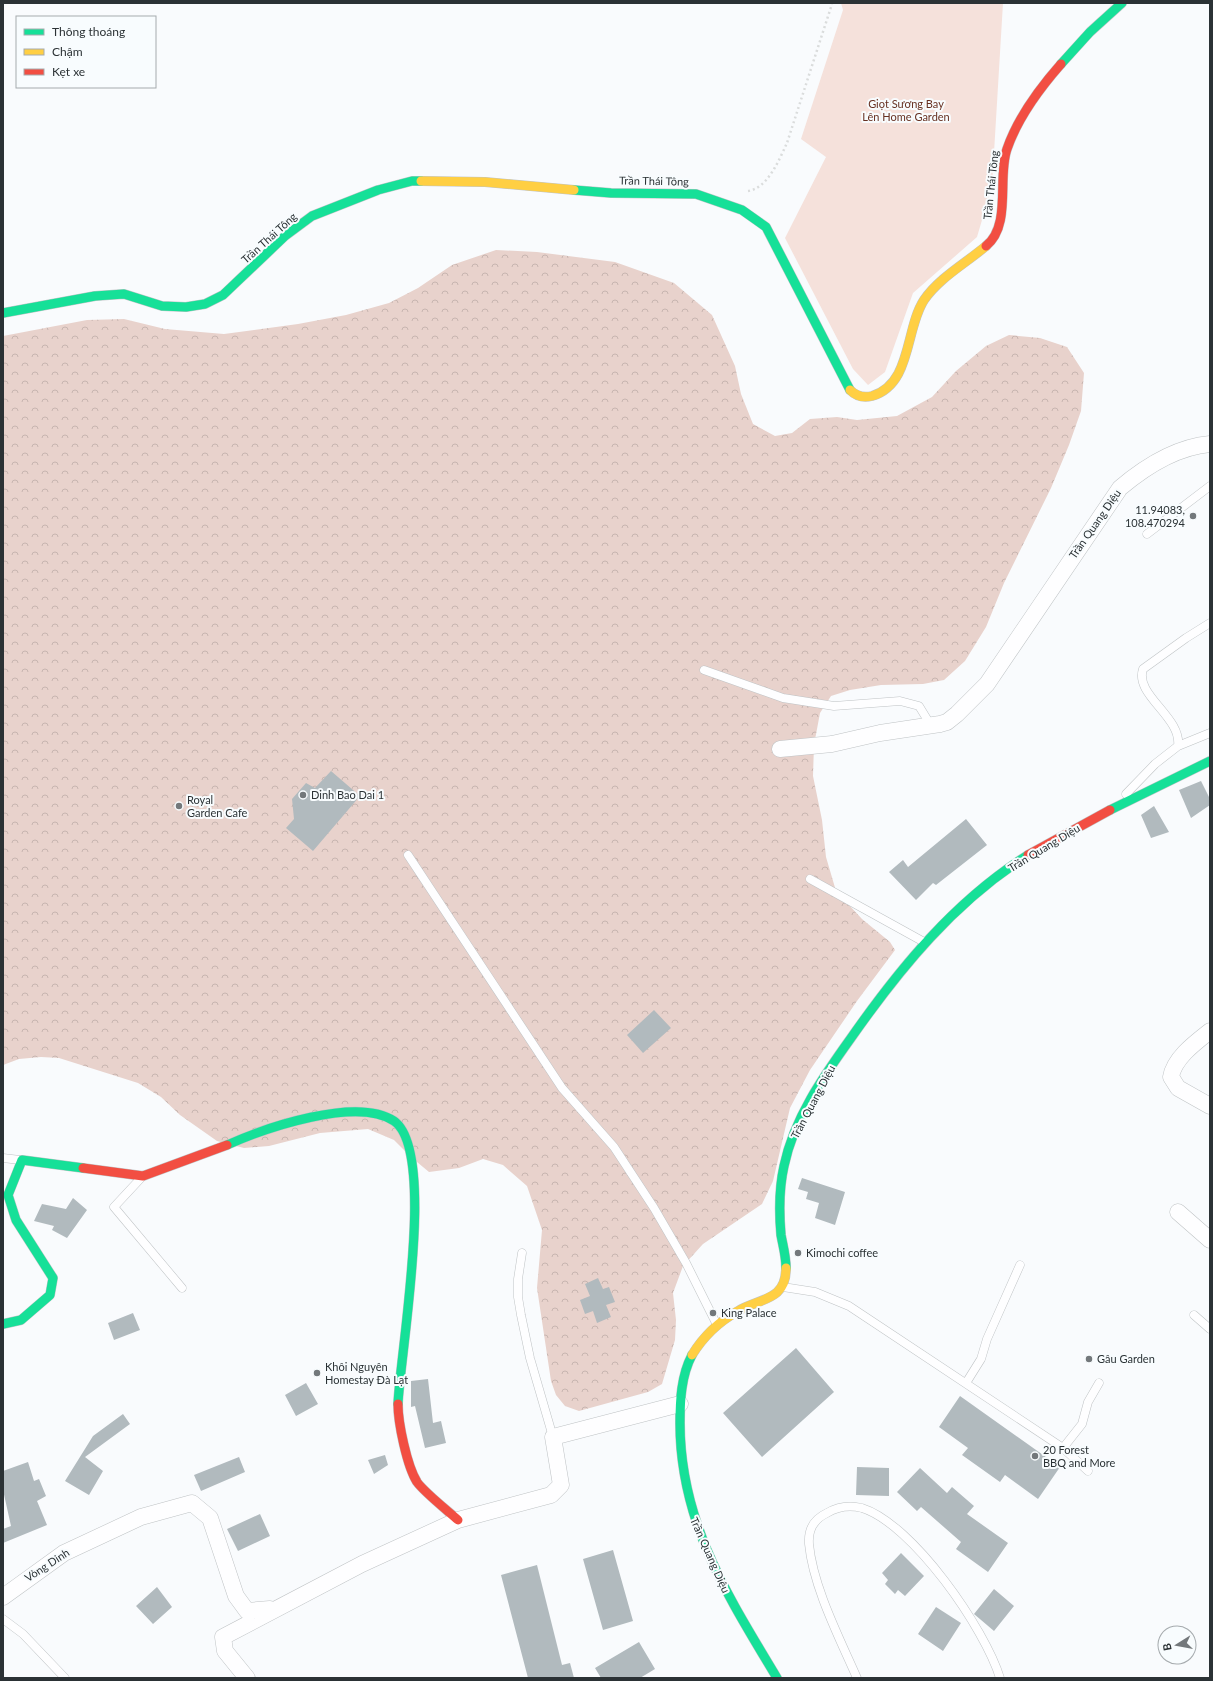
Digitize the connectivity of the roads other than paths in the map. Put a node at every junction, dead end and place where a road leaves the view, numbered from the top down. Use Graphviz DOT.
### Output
graph roads {
  1 [pos="1122,3"];
  2 [pos="3,313"];
  3 [pos="1210,444"];
  4 [pos="1210,486"];
  5 [pos="1147,534"];
  6 [pos="1210,623"];
  7 [pos="704,670"];
  8 [pos="930,724"];
  9 [pos="1210,733"];
  10 [pos="1178,746"];
  11 [pos="780,749"];
  12 [pos="1210,761"];
  13 [pos="1110,811"];
  14 [pos="408,855"];
  15 [pos="810,878"];
  16 [pos="925,942"];
  17 [pos="1210,1031"];
  18 [pos="1210,1106"];
  19 [pos="3,1158"];
  20 [pos="22,1160"];
  21 [pos="142,1176"];
  22 [pos="1178,1212"];
  23 [pos="1210,1240"];
  24 [pos="522,1253"];
  25 [pos="1020,1265"];
  26 [pos="782,1287"];
  27 [pos="182,1288"];
  28 [pos="1194,1315"];
  29 [pos="3,1324"];
  30 [pos="718,1325"];
  31 [pos="1210,1329"];
  32 [pos="966,1383"];
  33 [pos="1099,1383"];
  34 [pos="680,1404"];
  35 [pos="553,1437"];
  36 [pos="1063,1448"];
  37 [pos="1088,1471"];
  38 [pos="458,1520"];
  39 [pos="3,1597"];
  40 [pos="277,1608"];
  41 [pos="3,1619"];
  42 [pos="66,1678"];
  43 [pos="247,1678"];
  44 [pos="777,1678"];
  45 [pos="857,1678"];
  46 [pos="1000,1678"];
  1 -- 2 [label="street, Trần Thái Tông"];
  3 -- 8 [label="street, Trần Quang Diệu"];
  4 -- 5 [label="lane"];
  6 -- 10 [label="lane"];
  7 -- 8 [label="lane"];
  8 -- 11 [label="street, Trần Quang Diệu"];
  9 -- 10 [label="lane"];
  10 -- 13 [label="lane"];
  12 -- 13 [label="street, Trần Quang Diệu"];
  13 -- 16 [label="street, Trần Quang Diệu"];
  14 -- 30 [label="lane"];
  15 -- 16 [label="lane"];
  16 -- 26 [label="street, Trần Quang Diệu"];
  17 -- 18 [label="street"];
  19 -- 20 [label="lane"];
  20 -- 21 [label="street"];
  20 -- 29 [label="street"];
  21 -- 27 [label="lane"];
  21 -- 38 [label="street"];
  22 -- 23 [label="street"];
  24 -- 35 [label="lane"];
  25 -- 32 [label="lane"];
  26 -- 30 [label="street, Trần Quang Diệu"];
  26 -- 32 [label="lane"];
  28 -- 31 [label="lane"];
  30 -- 34 [label="street, Trần Quang Diệu"];
  32 -- 36 [label="lane"];
  33 -- 36 [label="lane"];
  34 -- 35 [label="street"];
  34 -- 44 [label="street, Trần Quang Diệu"];
  35 -- 38 [label="street"];
  36 -- 37 [label="lane"];
  38 -- 40 [label="street"];
  39 -- 40 [label="street, Vòng Dinh"];
  40 -- 43 [label="street"];
  41 -- 42 [label="lane"];
  45 -- 46 [label="lane"];
}
